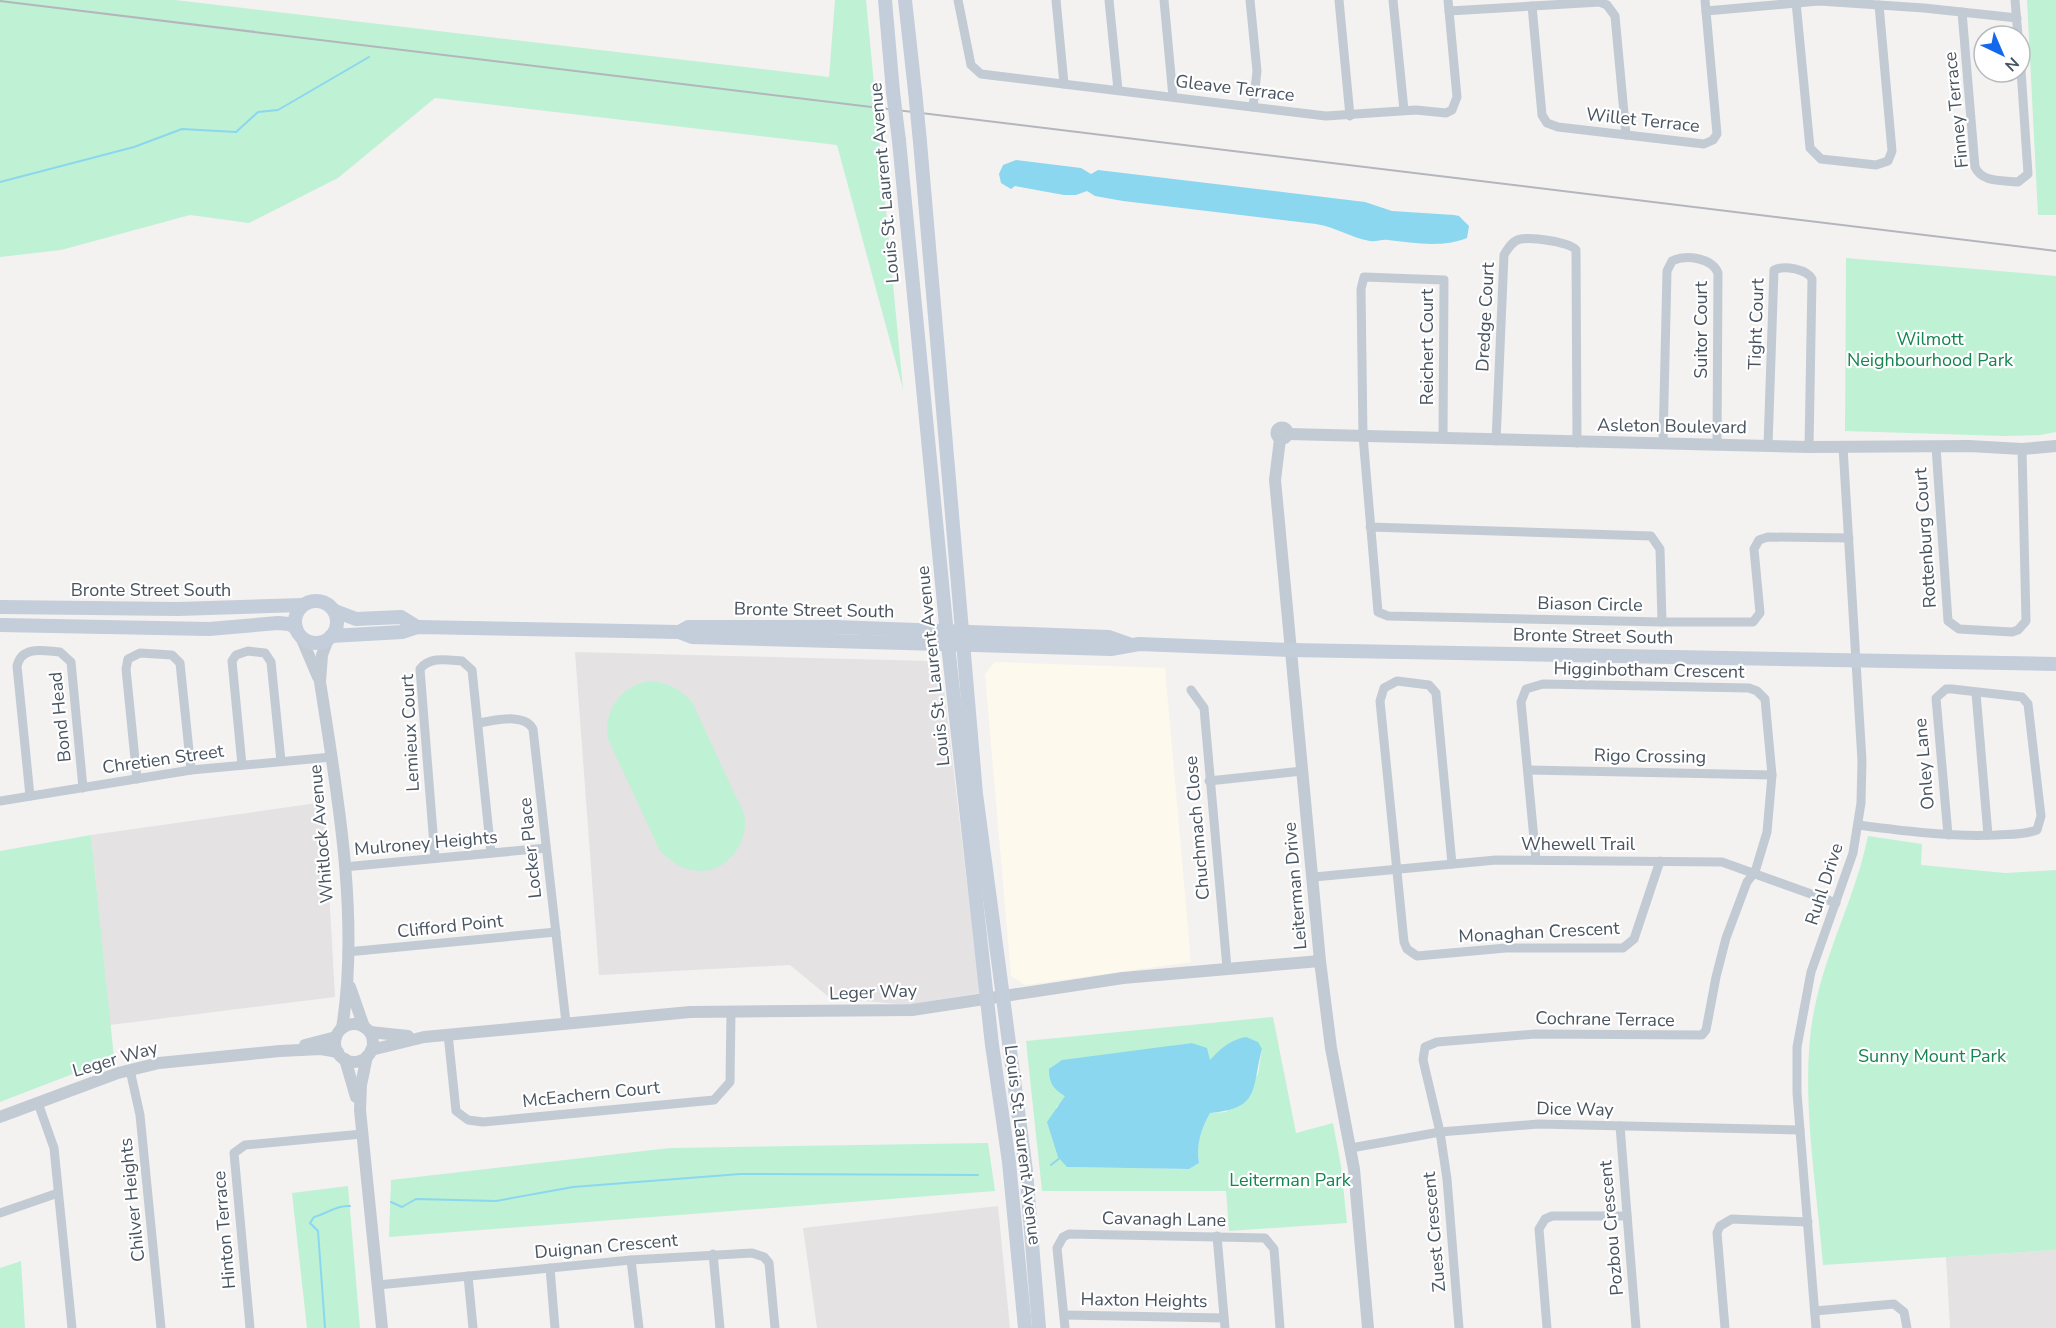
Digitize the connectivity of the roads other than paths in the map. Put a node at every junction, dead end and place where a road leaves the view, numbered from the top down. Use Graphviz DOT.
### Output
graph roads {
  1 [pos="885,0"];
  2 [pos="905,0"];
  3 [pos="958,0"];
  4 [pos="1056,0"];
  5 [pos="1109,0"];
  6 [pos="1164,0"];
  7 [pos="1250,0"];
  8 [pos="1339,0"];
  9 [pos="1393,0"];
  10 [pos="1448,0"];
  11 [pos="1705,0"];
  12 [pos="2015,0"];
  13 [pos="1796,2"];
  14 [pos="1879,5"];
  15 [pos="1532,6"];
  16 [pos="1449,11"];
  17 [pos="1706,11"];
  18 [pos="1962,12"];
  19 [pos="2017,18"];
  20 [pos="2017,24"];
  21 [pos="1064,84"];
  22 [pos="2023,84"];
  23 [pos="1118,90"];
  24 [pos="1173,97"];
  25 [pos="1252,106"];
  26 [pos="1404,110"];
  27 [pos="1350,116"];
  28 [pos="1626,135"];
  29 [pos="1284,436"];
  30 [pos="1363,436"];
  31 [pos="1443,438"];
  32 [pos="1496,441"];
  33 [pos="1577,443"];
  34 [pos="1663,444"];
  35 [pos="1717,444"];
  36 [pos="1768,445"];
  37 [pos="2056,446"];
  38 [pos="1809,447"];
  39 [pos="1843,447"];
  40 [pos="1936,447"];
  41 [pos="2022,449"];
  42 [pos="1370,527"];
  43 [pos="1849,538"];
  44 [pos="303,605"];
  45 [pos="0,607"];
  46 [pos="334,612"];
  47 [pos="1662,622"];
  48 [pos="0,625"];
  49 [pos="417,627"];
  50 [pos="946,630"];
  51 [pos="964,630"];
  52 [pos="298,632"];
  53 [pos="679,632"];
  54 [pos="330,638"];
  55 [pos="1129,644"];
  56 [pos="948,645"];
  57 [pos="965,646"];
  58 [pos="1291,650"];
  59 [pos="1856,659"];
  60 [pos="2056,664"];
  61 [pos="320,682"];
  62 [pos="1191,690"];
  63 [pos="1976,693"];
  64 [pos="478,723"];
  65 [pos="332,757"];
  66 [pos="281,761"];
  67 [pos="242,765"];
  68 [pos="191,770"];
  69 [pos="1528,770"];
  70 [pos="1302,771"];
  71 [pos="1772,774"];
  72 [pos="137,779"];
  73 [pos="1209,781"];
  74 [pos="83,788"];
  75 [pos="30,796"];
  76 [pos="0,801"];
  77 [pos="1858,825"];
  78 [pos="1948,835"];
  79 [pos="1988,835"];
  80 [pos="546,848"];
  81 [pos="491,853"];
  82 [pos="435,858"];
  83 [pos="1536,860"];
  84 [pos="1660,861"];
  85 [pos="1452,864"];
  86 [pos="344,867"];
  87 [pos="1398,869"];
  88 [pos="1755,872"];
  89 [pos="1314,877"];
  90 [pos="1836,903"];
  91 [pos="556,932"];
  92 [pos="347,952"];
  93 [pos="1320,961"];
  94 [pos="1227,968"];
  95 [pos="349,984"];
  96 [pos="994,999"];
  97 [pos="731,1012"];
  98 [pos="566,1023"];
  99 [pos="367,1030"];
  100 [pos="339,1032"];
  101 [pos="448,1034"];
  102 [pos="424,1037"];
  103 [pos="280,1051"];
  104 [pos="369,1053"];
  105 [pos="341,1056"];
  106 [pos="130,1070"];
  107 [pos="38,1103"];
  108 [pos="360,1110"];
  109 [pos="0,1117"];
  110 [pos="1620,1126"];
  111 [pos="1800,1130"];
  112 [pos="1440,1132"];
  113 [pos="363,1134"];
  114 [pos="1351,1148"];
  115 [pos="58,1193"];
  116 [pos="0,1213"];
  117 [pos="1626,1216"];
  118 [pos="1808,1222"];
  119 [pos="1217,1236"];
  120 [pos="713,1254"];
  121 [pos="631,1260"];
  122 [pos="550,1268"];
  123 [pos="468,1276"];
  124 [pos="378,1285"];
  125 [pos="1815,1311"];
  126 [pos="1064,1315"];
  127 [pos="1225,1323"];
  128 [pos="72,1328"];
  129 [pos="161,1328"];
  130 [pos="250,1328"];
  131 [pos="382,1328"];
  132 [pos="473,1328"];
  133 [pos="555,1328"];
  134 [pos="639,1328"];
  135 [pos="720,1328"];
  136 [pos="775,1328"];
  137 [pos="1025,1328"];
  138 [pos="1039,1328"];
  139 [pos="1065,1328"];
  140 [pos="1280,1328"];
  141 [pos="1368,1328"];
  142 [pos="1459,1328"];
  143 [pos="1547,1328"];
  144 [pos="1636,1328"];
  145 [pos="1725,1328"];
  146 [pos="1816,1328"];
  147 [pos="1907,1328"];
  1 -- 50 [label="main road, Louis St. Laurent Avenue, bridge"];
  2 -- 51 [label="main road, Louis St. Laurent Avenue, bridge"];
  3 -- 21 [label="street, Gleave Terrace"];
  4 -- 21 [label="street"];
  5 -- 23 [label="street"];
  6 -- 24 [label="street"];
  7 -- 25 [label="street"];
  8 -- 27 [label="street"];
  9 -- 26 [label="street"];
  10 -- 16 [label="street, Gleave Terrace"];
  11 -- 17 [label="street, Willet Terrace"];
  12 -- 19 [label="street"];
  13 -- 14 [label="street"];
  13 -- 14 [label="street"];
  13 -- 17 [label="street"];
  14 -- 18 [label="street"];
  15 -- 16 [label="street"];
  15 -- 28 [label="street, Willet Terrace"];
  15 -- 28 [label="street"];
  16 -- 26 [label="street, Gleave Terrace"];
  17 -- 28 [label="street, Willet Terrace"];
  18 -- 19 [label="street"];
  18 -- 22 [label="street, Finney Terrace"];
  19 -- 20 [label="street"];
  21 -- 23 [label="street, Gleave Terrace"];
  23 -- 24 [label="street, Gleave Terrace"];
  24 -- 25 [label="street, Gleave Terrace"];
  25 -- 27 [label="street, Gleave Terrace"];
  26 -- 27 [label="street, Gleave Terrace"];
  29 -- 30 [label="street, Asleton Boulevard"];
  29 -- 58 [label="street, Leiterman Drive"];
  30 -- 31 [label="street, Asleton Boulevard"];
  30 -- 31 [label="street, Reichert Court"];
  30 -- 42 [label="street, Biason Circle"];
  31 -- 32 [label="street, Asleton Boulevard"];
  32 -- 33 [label="street, Asleton Boulevard"];
  32 -- 33 [label="street, Dredge Court"];
  33 -- 34 [label="street, Asleton Boulevard"];
  34 -- 35 [label="street, Asleton Boulevard"];
  34 -- 35 [label="street, Suitor Court"];
  35 -- 36 [label="street, Asleton Boulevard"];
  36 -- 38 [label="street, Asleton Boulevard"];
  36 -- 38 [label="street, Tight Court"];
  37 -- 41 [label="street, Asleton Boulevard"];
  38 -- 39 [label="street, Asleton Boulevard"];
  39 -- 40 [label="street, Asleton Boulevard"];
  39 -- 43 [label="street, Ruhl Drive"];
  40 -- 41 [label="street, Asleton Boulevard"];
  40 -- 41 [label="street, Rottenburg Court"];
  42 -- 47 [label="street, Biason Circle"];
  42 -- 47 [label="street, Biason Circle"];
  43 -- 47 [label="street"];
  43 -- 59 [label="street, Ruhl Drive"];
  44 -- 45 [label="main road, Bronte Street South"];
  44 -- 46 [label="main road"];
  44 -- 52 [label="main road"];
  46 -- 49 [label="main road, Bronte Street South"];
  46 -- 54 [label="main road"];
  48 -- 52 [label="main road, Bronte Street South"];
  49 -- 53 [label="main road, Bronte Street South"];
  49 -- 54 [label="main road, Bronte Street South"];
  50 -- 51 [label="main road, Bronte Street South"];
  50 -- 53 [label="main road, Bronte Street South"];
  50 -- 56 [label="main road, Louis St. Laurent Avenue"];
  51 -- 55 [label="main road, Bronte Street South"];
  51 -- 57 [label="main road, Louis St. Laurent Avenue"];
  52 -- 54 [label="main road"];
  52 -- 61 [label="street, Whitlock Avenue"];
  53 -- 56 [label="main road, Bronte Street South"];
  54 -- 61 [label="street, Whitlock Avenue"];
  55 -- 57 [label="main road, Bronte Street South"];
  55 -- 58 [label="main road, Bronte Street South"];
  56 -- 57 [label="main road, Bronte Street South"];
  56 -- 96 [label="main road, Louis St. Laurent Avenue"];
  57 -- 96 [label="main road, Louis St. Laurent Avenue"];
  58 -- 59 [label="main road, Bronte Street South"];
  58 -- 70 [label="street, Leiterman Drive"];
  59 -- 60 [label="main road, Bronte Street South"];
  59 -- 77 [label="street, Ruhl Drive"];
  61 -- 65 [label="street, Whitlock Avenue"];
  62 -- 73 [label="street, Chuchmach Close"];
  63 -- 78 [label="street, Onley Lane"];
  63 -- 79 [label="street"];
  63 -- 79 [label="street"];
  64 -- 80 [label="street, Locker Place"];
  64 -- 81 [label="street, Lemieux Court"];
  64 -- 82 [label="street, Lemieux Court"];
  65 -- 66 [label="street, Chretien Street"];
  65 -- 86 [label="street, Whitlock Avenue"];
  66 -- 67 [label="street, Chretien Street"];
  66 -- 67 [label="street"];
  67 -- 68 [label="street, Chretien Street"];
  68 -- 72 [label="street, Chretien Street"];
  68 -- 72 [label="street"];
  69 -- 71 [label="street, Rigo Crossing"];
  69 -- 71 [label="street, Higginbotham Crescent"];
  69 -- 83 [label="street, Higginbotham Crescent"];
  70 -- 73 [label="street"];
  70 -- 89 [label="street, Leiterman Drive"];
  71 -- 88 [label="street, Higginbotham Crescent"];
  72 -- 74 [label="street, Chretien Street"];
  73 -- 94 [label="street, Chuchmach Close"];
  74 -- 75 [label="street, Chretien Street"];
  74 -- 75 [label="street, Bond Head"];
  75 -- 76 [label="street, Chretien Street"];
  77 -- 78 [label="street"];
  77 -- 90 [label="street, Ruhl Drive"];
  78 -- 79 [label="street"];
  80 -- 81 [label="street, Mulroney Heights"];
  80 -- 91 [label="street, Locker Place"];
  81 -- 82 [label="street, Mulroney Heights"];
  82 -- 86 [label="street, Mulroney Heights"];
  83 -- 84 [label="street, Whewell Trail"];
  83 -- 85 [label="street, Whewell Trail"];
  84 -- 87 [label="street, Monaghan Crescent"];
  84 -- 88 [label="street, Whewell Trail"];
  85 -- 87 [label="street, Whewell Trail"];
  85 -- 87 [label="street"];
  86 -- 92 [label="street, Whitlock Avenue"];
  87 -- 89 [label="street, Whewell Trail"];
  88 -- 90 [label="street, Whewell Trail"];
  88 -- 112 [label="street, Cochrane Terrace"];
  89 -- 93 [label="street, Leiterman Drive"];
  90 -- 111 [label="street, Ruhl Drive"];
  91 -- 92 [label="street, Clifford Point"];
  91 -- 98 [label="street, Locker Place"];
  92 -- 95 [label="street, Whitlock Avenue"];
  93 -- 94 [label="street, Leger Way"];
  93 -- 114 [label="street, Leiterman Drive"];
  94 -- 96 [label="street, Leger Way"];
  95 -- 99 [label="street, Whitlock Avenue"];
  95 -- 100 [label="street, Whitlock Avenue"];
  96 -- 97 [label="street, Leger Way"];
  96 -- 137 [label="main road, Louis St. Laurent Avenue"];
  96 -- 138 [label="main road, Louis St. Laurent Avenue"];
  97 -- 98 [label="street, Leger Way"];
  97 -- 101 [label="street, McEachern Court"];
  98 -- 101 [label="street, Leger Way"];
  99 -- 100 [label="street"];
  99 -- 102 [label="street, Leger Way"];
  99 -- 104 [label="street"];
  100 -- 103 [label="street, Leger Way"];
  100 -- 105 [label="street"];
  101 -- 102 [label="street, Leger Way"];
  102 -- 104 [label="street, Leger Way"];
  103 -- 105 [label="street, Leger Way"];
  103 -- 106 [label="street, Leger Way"];
  104 -- 105 [label="street"];
  104 -- 108 [label="street"];
  105 -- 108 [label="street"];
  106 -- 107 [label="street, Leger Way"];
  106 -- 129 [label="street, Chilver Heights"];
  107 -- 109 [label="street, Leger Way"];
  107 -- 115 [label="street"];
  108 -- 113 [label="street"];
  110 -- 111 [label="street, Dice Way"];
  110 -- 112 [label="street, Dice Way"];
  110 -- 117 [label="street, Pozbou Crescent"];
  111 -- 118 [label="street, Ruhl Drive"];
  112 -- 114 [label="street, Dice Way"];
  112 -- 142 [label="street, Zuest Crescent"];
  113 -- 124 [label="street"];
  113 -- 130 [label="street, Hinton Terrace"];
  114 -- 141 [label="street, Leiterman Drive"];
  115 -- 116 [label="street"];
  115 -- 128 [label="street"];
  117 -- 143 [label="street"];
  117 -- 144 [label="street, Pozbou Crescent"];
  118 -- 125 [label="street, Ruhl Drive"];
  118 -- 145 [label="street"];
  119 -- 126 [label="street, Cavanagh Lane"];
  119 -- 127 [label="street"];
  119 -- 140 [label="street, Cavanagh Lane"];
  120 -- 121 [label="street, Duignan Crescent"];
  120 -- 135 [label="street"];
  120 -- 136 [label="street, Duignan Crescent"];
  121 -- 122 [label="street, Duignan Crescent"];
  121 -- 134 [label="street"];
  122 -- 123 [label="street, Duignan Crescent"];
  122 -- 133 [label="street"];
  123 -- 124 [label="street, Duignan Crescent"];
  123 -- 132 [label="street"];
  124 -- 131 [label="street"];
  125 -- 146 [label="street, Ruhl Drive"];
  125 -- 147 [label="street"];
  126 -- 127 [label="street, Haxton Heights"];
  126 -- 139 [label="street, Cavanagh Lane"];
}
